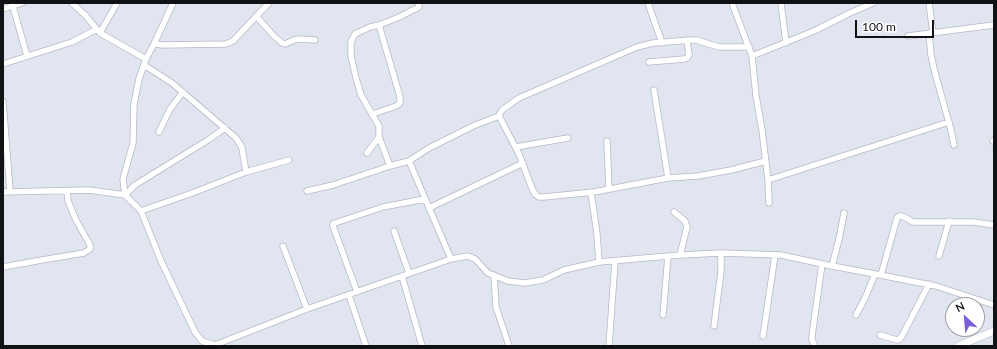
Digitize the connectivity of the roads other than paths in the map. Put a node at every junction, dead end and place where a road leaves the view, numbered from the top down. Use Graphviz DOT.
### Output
graph roads {
  1 [pos="22,3"];
  2 [pos="72,3"];
  3 [pos="117,3"];
  4 [pos="173,3"];
  5 [pos="269,3"];
  6 [pos="418,3"];
  7 [pos="648,3"];
  8 [pos="732,3"];
  9 [pos="780,3"];
  10 [pos="873,3"];
  11 [pos="929,3"];
  12 [pos="12,5"];
  13 [pos="3,9"];
  14 [pos="256,16"];
  15 [pos="379,25"];
  16 [pos="994,25"];
  17 [pos="99,31"];
  18 [pos="931,33"];
  19 [pos="908,36"];
  20 [pos="315,40"];
  21 [pos="686,40"];
  22 [pos="662,43"];
  23 [pos="786,43"];
  24 [pos="154,44"];
  25 [pos="749,47"];
  26 [pos="27,56"];
  27 [pos="752,56"];
  28 [pos="145,62"];
  29 [pos="649,62"];
  30 [pos="3,64"];
  31 [pos="654,90"];
  32 [pos="183,92"];
  33 [pos="3,101"];
  34 [pos="372,114"];
  35 [pos="499,116"];
  36 [pos="949,122"];
  37 [pos="225,128"];
  38 [pos="159,132"];
  39 [pos="379,137"];
  40 [pos="568,138"];
  41 [pos="607,141"];
  42 [pos="954,145"];
  43 [pos="516,147"];
  44 [pos="367,153"];
  45 [pos="289,160"];
  46 [pos="408,161"];
  47 [pos="766,161"];
  48 [pos="523,163"];
  49 [pos="390,166"];
  50 [pos="246,172"];
  51 [pos="668,178"];
  52 [pos="768,180"];
  53 [pos="609,189"];
  54 [pos="67,191"];
  55 [pos="307,191"];
  56 [pos="3,192"];
  57 [pos="10,192"];
  58 [pos="592,192"];
  59 [pos="125,195"];
  60 [pos="425,199"];
  61 [pos="769,203"];
  62 [pos="429,208"];
  63 [pos="141,211"];
  64 [pos="674,212"];
  65 [pos="844,213"];
  66 [pos="949,222"];
  67 [pos="994,225"];
  68 [pos="394,231"];
  69 [pos="283,246"];
  70 [pos="721,253"];
  71 [pos="680,255"];
  72 [pos="775,255"];
  73 [pos="668,256"];
  74 [pos="939,256"];
  75 [pos="451,259"];
  76 [pos="615,261"];
  77 [pos="598,262"];
  78 [pos="822,264"];
  79 [pos="832,266"];
  80 [pos="3,267"];
  81 [pos="409,273"];
  82 [pos="878,274"];
  83 [pos="402,276"];
  84 [pos="494,276"];
  85 [pos="929,284"];
  86 [pos="357,292"];
  87 [pos="349,295"];
  88 [pos="994,305"];
  89 [pos="307,309"];
  90 [pos="663,315"];
  91 [pos="856,315"];
  92 [pos="714,326"];
  93 [pos="994,331"];
  94 [pos="763,336"];
  95 [pos="880,336"];
  96 [pos="208,344"];
  97 [pos="366,346"];
  98 [pos="422,346"];
  99 [pos="509,346"];
  100 [pos="609,346"];
  101 [pos="815,346"];
  102 [pos="958,346"];
  1 -- 12 [label="street"];
  2 -- 17 [label="street"];
  3 -- 17 [label="street"];
  4 -- 24 [label="street"];
  5 -- 14 [label="street"];
  6 -- 15 [label="street"];
  7 -- 22 [label="street"];
  8 -- 25 [label="street"];
  9 -- 23 [label="street"];
  10 -- 23 [label="street"];
  11 -- 18 [label="street"];
  12 -- 13 [label="street"];
  12 -- 26 [label="street"];
  14 -- 20 [label="street"];
  14 -- 24 [label="street"];
  15 -- 34 [label="street"];
  15 -- 34 [label="street"];
  16 -- 18 [label="street"];
  17 -- 26 [label="street"];
  17 -- 28 [label="street"];
  18 -- 19 [label="street"];
  18 -- 36 [label="street"];
  21 -- 22 [label="street"];
  21 -- 25 [label="street"];
  21 -- 29 [label="street"];
  22 -- 35 [label="street"];
  23 -- 27 [label="street"];
  24 -- 28 [label="street"];
  25 -- 27 [label="street"];
  26 -- 30 [label="street"];
  27 -- 47 [label="street"];
  28 -- 32 [label="street"];
  28 -- 59 [label="street"];
  31 -- 51 [label="street"];
  32 -- 37 [label="street"];
  32 -- 38 [label="street"];
  33 -- 57 [label="street"];
  34 -- 39 [label="street"];
  35 -- 43 [label="street"];
  35 -- 46 [label="street"];
  36 -- 42 [label="street"];
  36 -- 52 [label="street"];
  37 -- 50 [label="street"];
  37 -- 59 [label="street"];
  39 -- 44 [label="street"];
  39 -- 49 [label="street"];
  40 -- 43 [label="street"];
  41 -- 53 [label="street"];
  43 -- 48 [label="street"];
  45 -- 50 [label="street"];
  46 -- 49 [label="street"];
  46 -- 60 [label="street"];
  47 -- 51 [label="street"];
  47 -- 52 [label="street"];
  48 -- 58 [label="street"];
  48 -- 62 [label="street"];
  49 -- 55 [label="street"];
  50 -- 63 [label="street"];
  51 -- 53 [label="street"];
  52 -- 61 [label="street"];
  53 -- 58 [label="street"];
  54 -- 57 [label="street"];
  54 -- 59 [label="street"];
  54 -- 80 [label="street"];
  56 -- 57 [label="street"];
  58 -- 77 [label="street"];
  59 -- 63 [label="street"];
  60 -- 62 [label="street"];
  60 -- 86 [label="street"];
  62 -- 75 [label="street"];
  63 -- 96 [label="street"];
  64 -- 71 [label="street"];
  65 -- 79 [label="street"];
  66 -- 67 [label="street"];
  66 -- 74 [label="street"];
  66 -- 82 [label="street"];
  68 -- 81 [label="street"];
  69 -- 89 [label="street"];
  70 -- 71 [label="street"];
  70 -- 72 [label="street"];
  70 -- 92 [label="street"];
  71 -- 73 [label="street"];
  72 -- 78 [label="street"];
  72 -- 94 [label="street"];
  73 -- 76 [label="street"];
  73 -- 90 [label="street"];
  75 -- 81 [label="street"];
  75 -- 84 [label="street"];
  76 -- 77 [label="street"];
  76 -- 100 [label="street"];
  77 -- 84 [label="street"];
  78 -- 79 [label="street"];
  78 -- 101 [label="street"];
  79 -- 82 [label="street"];
  81 -- 83 [label="street"];
  82 -- 85 [label="street"];
  82 -- 91 [label="street"];
  83 -- 86 [label="street"];
  83 -- 98 [label="street"];
  84 -- 99 [label="street"];
  85 -- 88 [label="street"];
  85 -- 95 [label="street"];
  86 -- 87 [label="street"];
  87 -- 89 [label="street"];
  87 -- 97 [label="street"];
  89 -- 96 [label="street"];
  93 -- 102 [label="street"];
}
